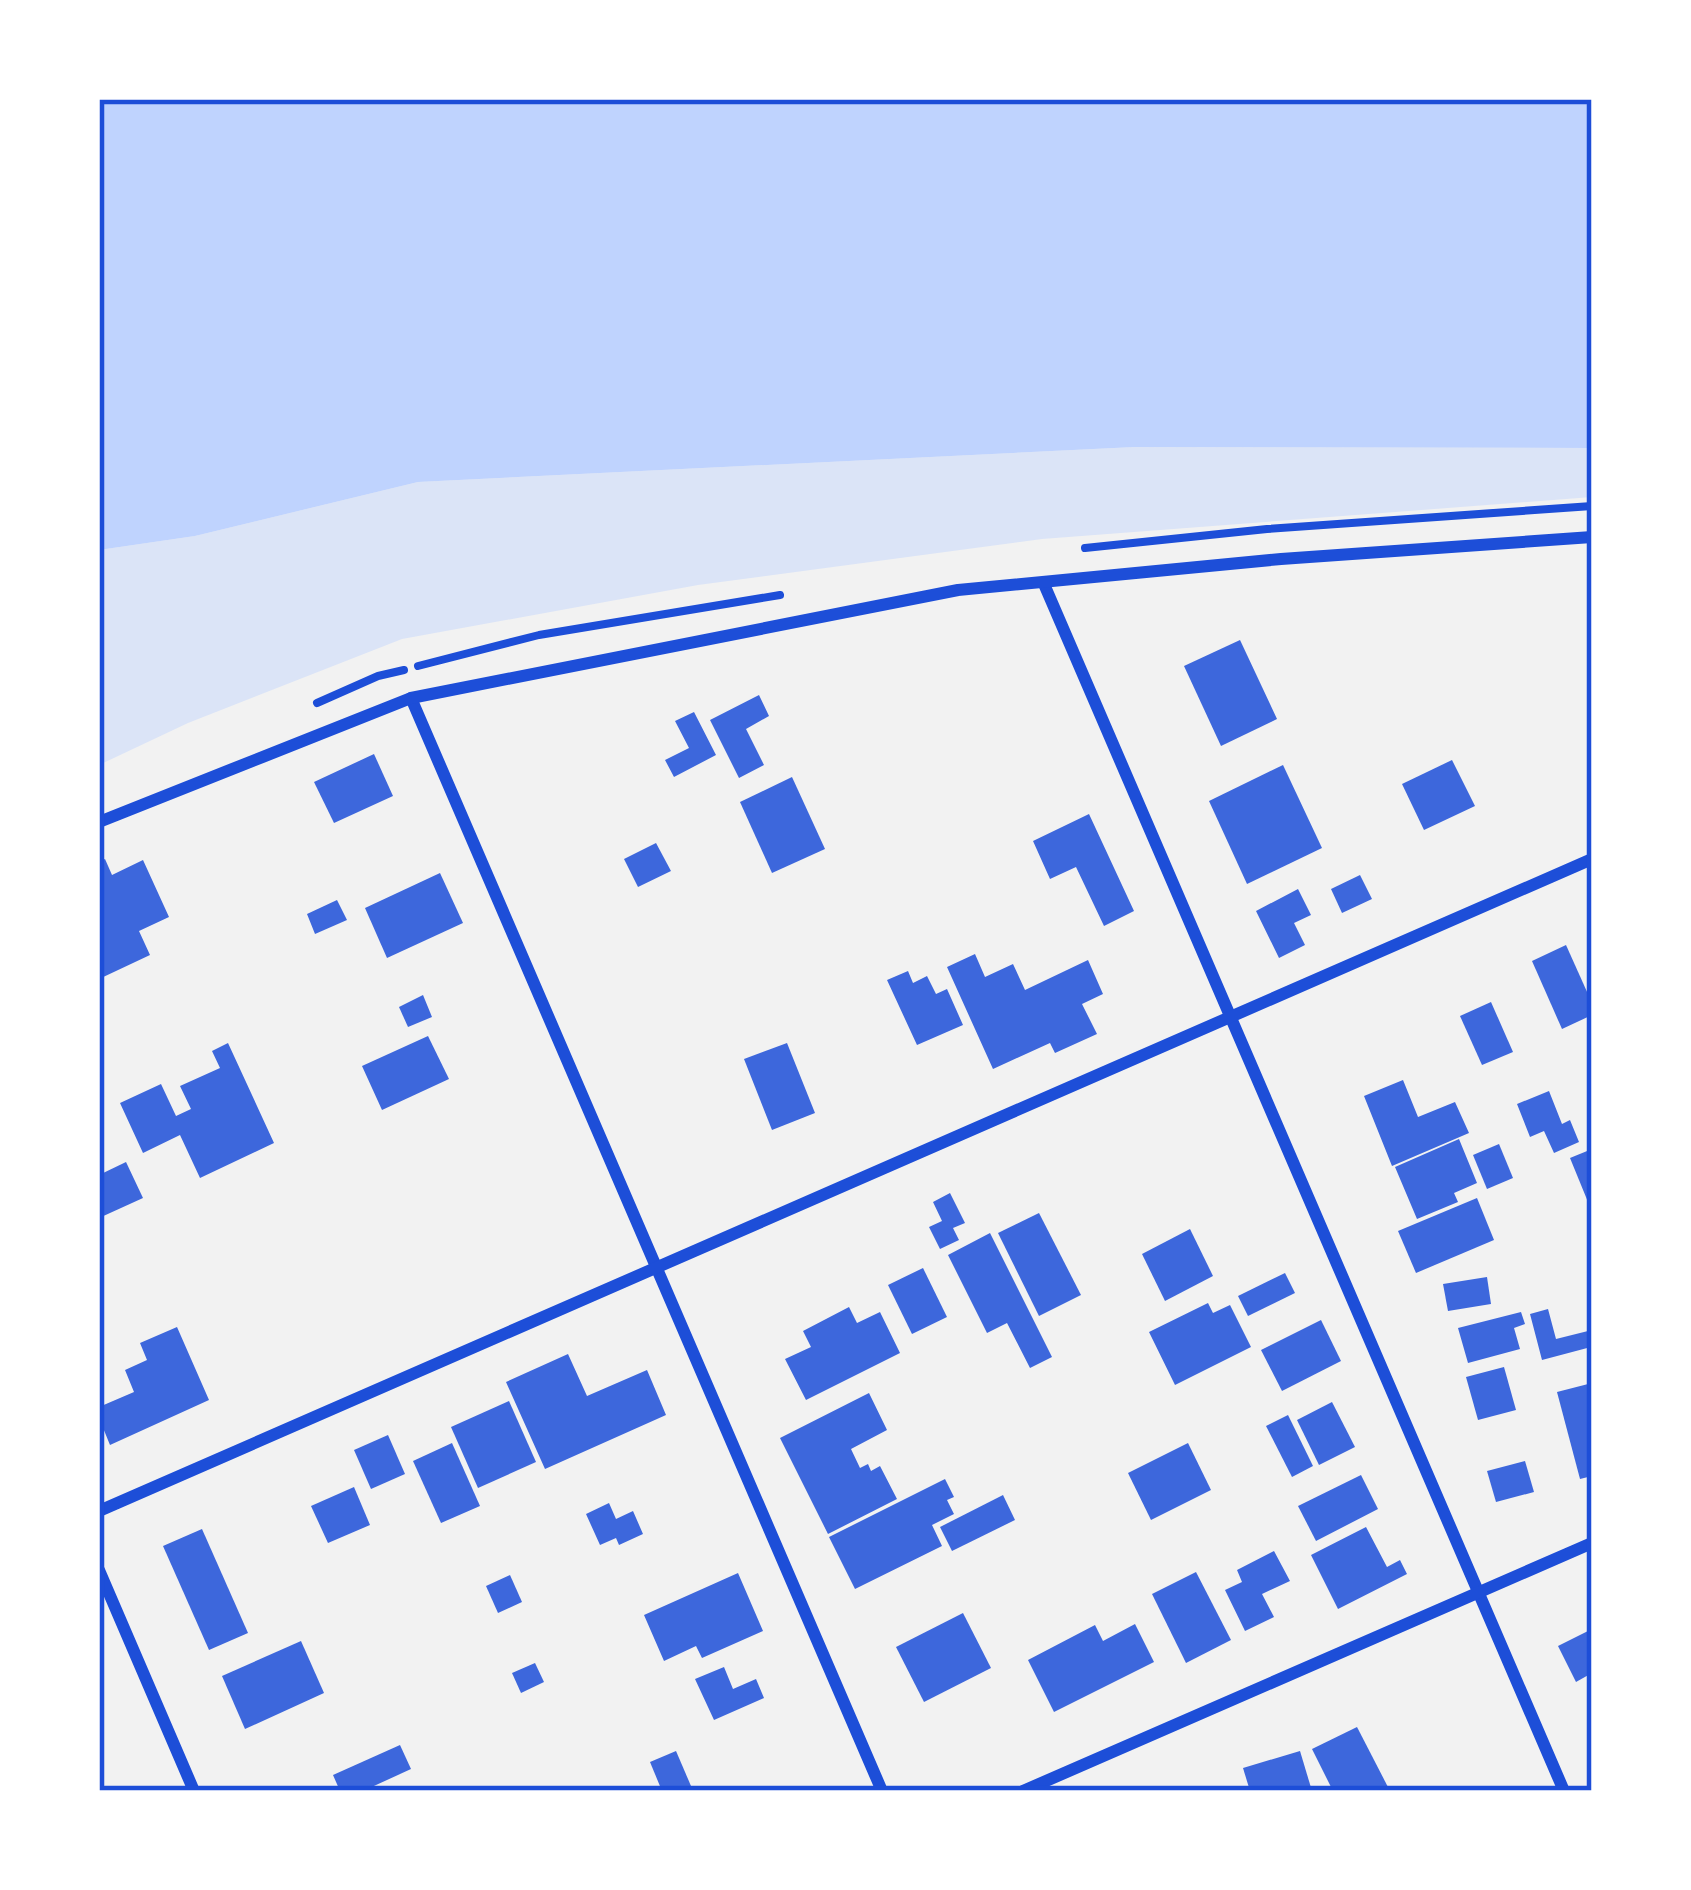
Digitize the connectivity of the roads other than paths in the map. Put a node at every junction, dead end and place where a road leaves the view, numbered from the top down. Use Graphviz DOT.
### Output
graph roads {
  1 [pos="1592,537"];
  2 [pos="1044,584"];
  3 [pos="411,698"];
  4 [pos="99,822"];
  5 [pos="1592,859"];
  6 [pos="1231,1017"];
  7 [pos="656,1267"];
  8 [pos="99,1510"];
  9 [pos="1592,1543"];
  10 [pos="99,1570"];
  11 [pos="1478,1593"];
  12 [pos="194,1791"];
  13 [pos="882,1791"];
  14 [pos="1023,1791"];
  15 [pos="1564,1791"];
  1 -- 2 [label="street"];
  2 -- 3 [label="street"];
  2 -- 6 [label="street"];
  3 -- 4 [label="street"];
  3 -- 7 [label="street"];
  5 -- 6 [label="street"];
  6 -- 7 [label="street"];
  6 -- 11 [label="street"];
  7 -- 8 [label="street"];
  7 -- 13 [label="street"];
  9 -- 11 [label="street"];
  10 -- 12 [label="street"];
  11 -- 14 [label="street"];
  11 -- 15 [label="street"];
}
